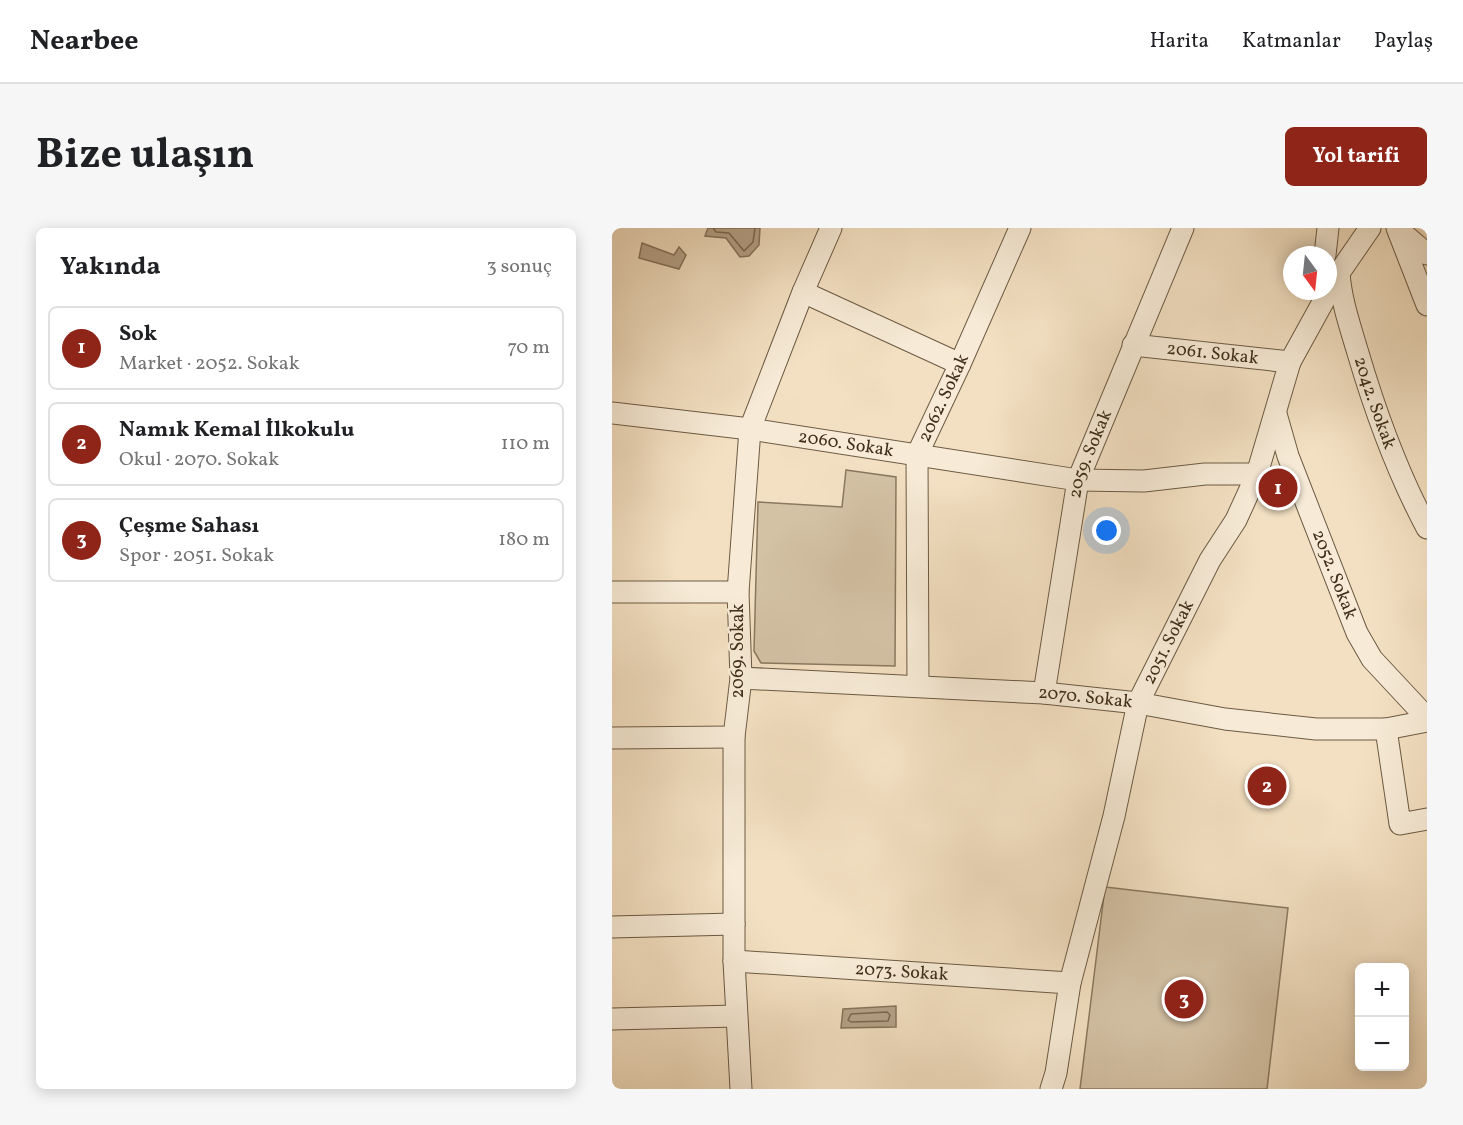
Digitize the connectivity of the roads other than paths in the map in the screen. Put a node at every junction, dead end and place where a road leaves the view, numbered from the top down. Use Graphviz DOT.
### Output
graph roads {
  1 [pos="831,228"];
  2 [pos="1020,228"];
  3 [pos="1183,228"];
  4 [pos="1328,228"];
  5 [pos="1370,228"];
  6 [pos="1398,228"];
  7 [pos="1326,246"];
  8 [pos="1427,254"];
  9 [pos="1339,273"];
  10 [pos="803,292"];
  11 [pos="1319,301"];
  12 [pos="1427,305"];
  13 [pos="1133,345"];
  14 [pos="1290,362"];
  15 [pos="960,364"];
  16 [pos="612,413"];
  17 [pos="1276,413"];
  18 [pos="750,429"];
  19 [pos="916,455"];
  20 [pos="1257,474"];
  21 [pos="1078,480"];
  22 [pos="1427,528"];
  23 [pos="612,592"];
  24 [pos="738,592"];
  25 [pos="741,678"];
  26 [pos="918,686"];
  27 [pos="1044,693"];
  28 [pos="1138,703"];
  29 [pos="1427,720"];
  30 [pos="1386,729"];
  31 [pos="734,737"];
  32 [pos="612,738"];
  33 [pos="1427,819"];
  34 [pos="734,924"];
  35 [pos="612,927"];
  36 [pos="734,962"];
  37 [pos="1070,983"];
  38 [pos="736,1016"];
  39 [pos="612,1018"];
  40 [pos="741,1089"];
  41 [pos="1051,1089"];
  1 -- 10 [label="street, 2069. Sokak"];
  2 -- 15 [label="street, 2062. Sokak"];
  3 -- 13 [label="street, 2059. Sokak"];
  4 -- 7 [label="street"];
  5 -- 9 [label="street, 2051. Sokak"];
  6 -- 8 [label="street"];
  6 -- 12 [label="street"];
  9 -- 11 [label="street, 2051. Sokak"];
  9 -- 22 [label="street, 2042. Sokak"];
  10 -- 15 [label="street"];
  10 -- 18 [label="street, 2069. Sokak"];
  11 -- 14 [label="street, 2051. Sokak"];
  13 -- 14 [label="street, 2061. Sokak"];
  13 -- 21 [label="street, 2059. Sokak"];
  14 -- 17 [label="street, 2051. Sokak"];
  15 -- 19 [label="street, 2062. Sokak"];
  16 -- 18 [label="street, 2060. Sokak"];
  17 -- 20 [label="street, 2051. Sokak"];
  17 -- 29 [label="street, 2052. Sokak"];
  18 -- 19 [label="street, 2060. Sokak"];
  18 -- 24 [label="street, 2069. Sokak"];
  19 -- 21 [label="street, 2060. Sokak"];
  19 -- 26 [label="street, 2062. Sokak"];
  20 -- 21 [label="street, 2060. Sokak"];
  20 -- 28 [label="street, 2051. Sokak"];
  21 -- 27 [label="street, 2059. Sokak"];
  23 -- 24 [label="street"];
  24 -- 25 [label="street, 2069. Sokak"];
  25 -- 26 [label="street, 2070. Sokak"];
  25 -- 31 [label="street, 2069. Sokak"];
  26 -- 27 [label="street, 2070. Sokak"];
  27 -- 28 [label="street, 2070. Sokak"];
  28 -- 30 [label="street, 2070. Sokak"];
  28 -- 37 [label="street, 2051. Sokak"];
  29 -- 30 [label="street, 2070. Sokak"];
  30 -- 33 [label="street"];
  31 -- 32 [label="street"];
  31 -- 34 [label="street, 2069. Sokak"];
  34 -- 35 [label="street"];
  34 -- 36 [label="street, 2069. Sokak"];
  36 -- 37 [label="street, 2073. Sokak"];
  36 -- 38 [label="street, 2069. Sokak"];
  37 -- 41 [label="street, 2051. Sokak"];
  38 -- 39 [label="street"];
  38 -- 40 [label="street, 2069. Sokak"];
}
